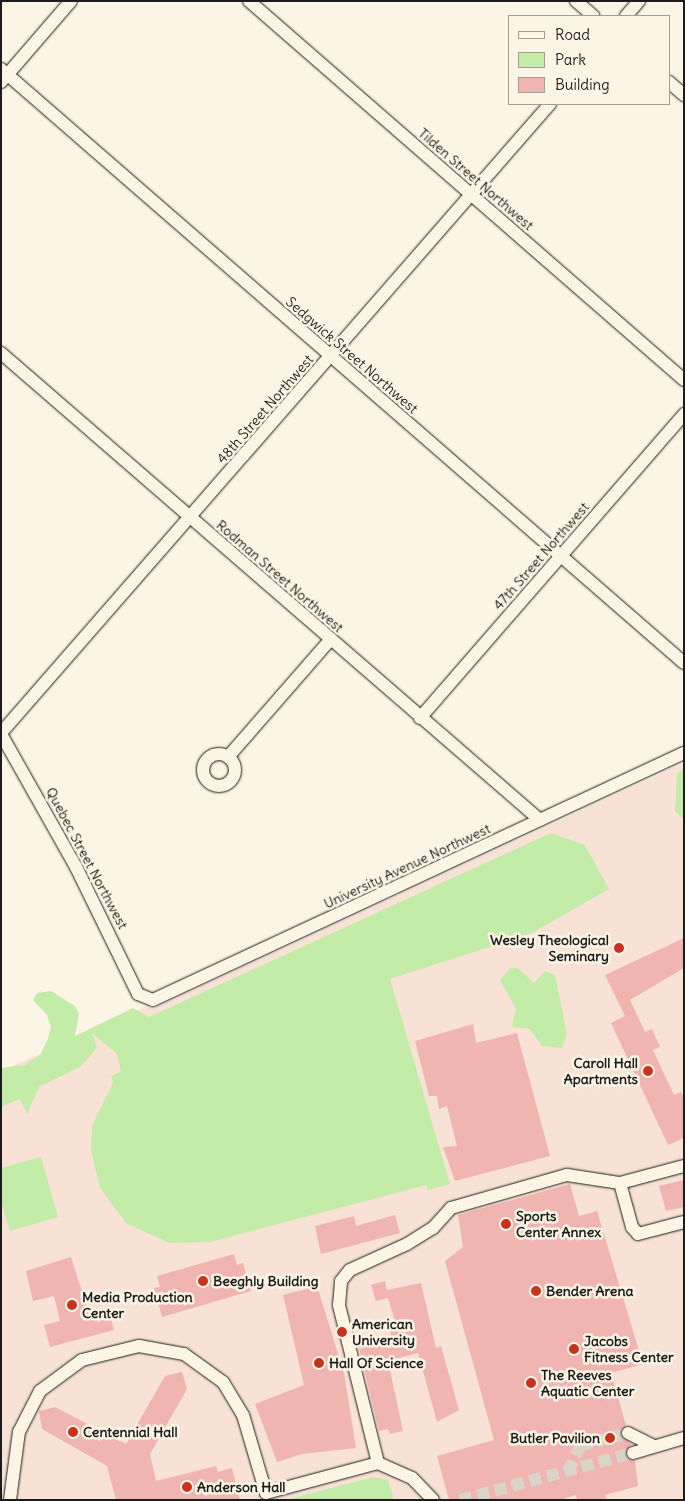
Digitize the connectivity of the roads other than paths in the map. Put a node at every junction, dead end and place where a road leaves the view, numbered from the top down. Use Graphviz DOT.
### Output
graph roads {
  1 [pos="71,1"];
  2 [pos="249,1"];
  3 [pos="576,1"];
  4 [pos="639,1"];
  5 [pos="592,15"];
  6 [pos="627,15"];
  7 [pos="3,75"];
  8 [pos="670,83"];
  9 [pos="684,95"];
  10 [pos="549,105"];
  11 [pos="471,194"];
  12 [pos="1,353"];
  13 [pos="331,356"];
  14 [pos="684,380"];
  15 [pos="684,414"];
  16 [pos="190,518"];
  17 [pos="561,556"];
  18 [pos="330,640"];
  19 [pos="684,663"];
  20 [pos="420,718"];
  21 [pos="1,734"];
  22 [pos="684,753"];
  23 [pos="228,757"];
  24 [pos="540,820"];
  25 [pos="142,998"];
  26 [pos="684,1166"];
  27 [pos="620,1183"];
  28 [pos="684,1222"];
  29 [pos="628,1433"];
  30 [pos="684,1438"];
  31 [pos="653,1446"];
  32 [pos="633,1453"];
  33 [pos="378,1463"];
  34 [pos="10,1500"];
  35 [pos="432,1500"];
  1 -- 7 [label="street"];
  2 -- 11 [label="street, Tilden Street Northwest"];
  3 -- 5 [label="street"];
  4 -- 6 [label="street"];
  7 -- 13 [label="street, Sedgwick Street Northwest"];
  8 -- 9 [label="street"];
  10 -- 11 [label="street, 48th Street Northwest"];
  11 -- 13 [label="street, 48th Street Northwest"];
  11 -- 14 [label="street, Tilden Street Northwest"];
  12 -- 16 [label="street, Rodman Street Northwest"];
  13 -- 16 [label="street, 48th Street Northwest"];
  13 -- 17 [label="street, Sedgwick Street Northwest"];
  15 -- 17 [label="street, 47th Street Northwest"];
  16 -- 18 [label="street, Rodman Street Northwest"];
  16 -- 21 [label="street, 48th Street Northwest"];
  17 -- 19 [label="street, Sedgwick Street Northwest"];
  17 -- 20 [label="street, 47th Street Northwest"];
  18 -- 20 [label="street, Rodman Street Northwest"];
  18 -- 23 [label="street"];
  20 -- 24 [label="street, Rodman Street Northwest"];
  21 -- 25 [label="street, Quebec Street Northwest"];
  22 -- 24 [label="street, University Avenue Northwest"];
  24 -- 25 [label="street, University Avenue Northwest"];
  26 -- 27 [label="street"];
  27 -- 28 [label="street"];
  27 -- 33 [label="street"];
  29 -- 31 [label="street"];
  30 -- 31 [label="street"];
  31 -- 32 [label="street"];
  33 -- 34 [label="street"];
  33 -- 35 [label="street"];
}
